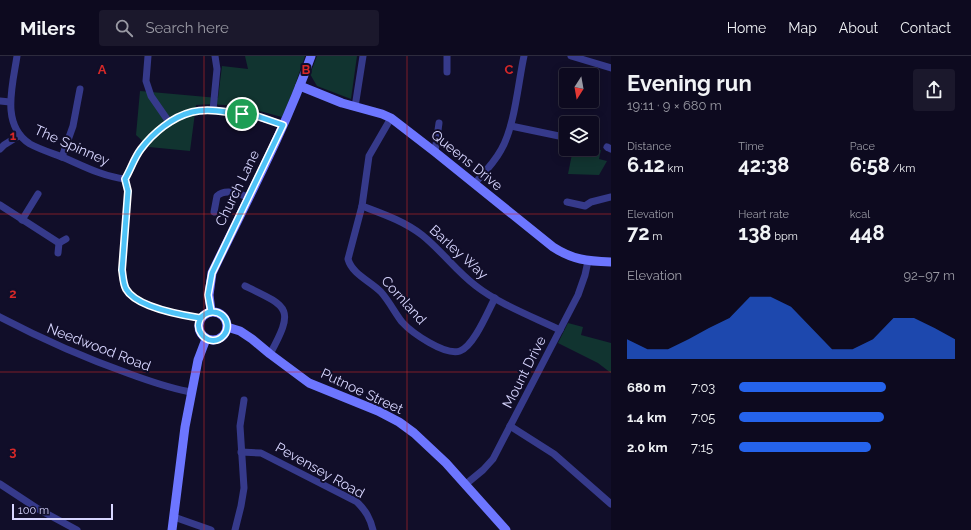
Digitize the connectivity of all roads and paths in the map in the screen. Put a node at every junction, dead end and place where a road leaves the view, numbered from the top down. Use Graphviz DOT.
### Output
graph roads {
  1 [pos="17,56"];
  2 [pos="148,56"];
  3 [pos="215,56"];
  4 [pos="311,56"];
  5 [pos="363,56"];
  6 [pos="447,56"];
  7 [pos="524,56"];
  8 [pos="571,56"];
  9 [pos="611,68"];
  10 [pos="447,72"];
  11 [pos="300,86"];
  12 [pos="80,89"];
  13 [pos="0,101"];
  14 [pos="10,102"];
  15 [pos="355,107"];
  16 [pos="212,110"];
  17 [pos="390,118"];
  18 [pos="170,122"];
  19 [pos="439,123"];
  20 [pos="283,125"];
  21 [pos="511,126"];
  22 [pos="20,135"];
  23 [pos="559,136"];
  24 [pos="0,150"];
  25 [pos="434,152"];
  26 [pos="62,157"];
  27 [pos="125,179"];
  28 [pos="474,184"];
  29 [pos="38,194"];
  30 [pos="248,197"];
  31 [pos="611,197"];
  32 [pos="567,202"];
  33 [pos="0,204"];
  34 [pos="362,206"];
  35 [pos="214,212"];
  36 [pos="22,220"];
  37 [pos="66,239"];
  38 [pos="59,243"];
  39 [pos="58,253"];
  40 [pos="588,261"];
  41 [pos="611,262"];
  42 [pos="245,286"];
  43 [pos="495,298"];
  44 [pos="211,311"];
  45 [pos="0,317"];
  46 [pos="200,318"];
  47 [pos="227,328"];
  48 [pos="560,330"];
  49 [pos="206,338"];
  50 [pos="270,354"];
  51 [pos="192,392"];
  52 [pos="244,400"];
  53 [pos="510,426"];
  54 [pos="241,452"];
  55 [pos="0,484"];
  56 [pos="466,484"];
  57 [pos="611,504"];
  58 [pos="174,517"];
  59 [pos="77,530"];
  60 [pos="172,530"];
  61 [pos="211,530"];
  62 [pos="235,530"];
  63 [pos="373,530"];
  64 [pos="506,530"];
  1 -- 14 [label="street, The Spinney"];
  2 -- 18 [label="street"];
  3 -- 16 [label="street"];
  4 -- 11 [label="street, Church Lane"];
  5 -- 15 [label="street"];
  6 -- 10 [label="street"];
  7 -- 21 [label="street"];
  8 -- 9 [label="street"];
  11 -- 15 [label="street, Queens Drive"];
  11 -- 20 [label="street, Church Lane"];
  12 -- 26 [label="street"];
  13 -- 14 [label="street"];
  14 -- 22 [label="street, The Spinney"];
  15 -- 17 [label="street, Queens Drive"];
  16 -- 18 [label="street"];
  16 -- 20 [label="street"];
  17 -- 25 [label="street, Queens Drive"];
  17 -- 34 [label="street, Cornland"];
  18 -- 27 [label="street"];
  19 -- 25 [label="street"];
  20 -- 30 [label="street, Church Lane"];
  21 -- 23 [label="street"];
  21 -- 28 [label="street"];
  22 -- 24 [label="street"];
  22 -- 26 [label="street, The Spinney"];
  25 -- 28 [label="street, Queens Drive"];
  26 -- 27 [label="street, The Spinney"];
  27 -- 46 [label="street"];
  28 -- 40 [label="street, Queens Drive"];
  29 -- 36 [label="street"];
  30 -- 35 [label="street"];
  30 -- 44 [label="street, Church Lane"];
  31 -- 32 [label="street"];
  33 -- 36 [label="street"];
  34 -- 43 [label="street, Barley Way"];
  34 -- 43 [label="street, Cornland"];
  36 -- 38 [label="street"];
  37 -- 38 [label="street"];
  38 -- 39 [label="street"];
  40 -- 41 [label="street, Queens Drive"];
  40 -- 48 [label="street, Mount Drive"];
  42 -- 50 [label="street"];
  43 -- 48 [label="street, Barley Way"];
  44 -- 46 [label="street"];
  44 -- 47 [label="street"];
  45 -- 51 [label="street, Needwood Road"];
  46 -- 49 [label="street"];
  47 -- 49 [label="street"];
  47 -- 50 [label="street, Putnoe Street"];
  48 -- 53 [label="street, Mount Drive"];
  49 -- 51 [label="street"];
  50 -- 56 [label="street, Putnoe Street"];
  51 -- 58 [label="street"];
  52 -- 54 [label="street"];
  53 -- 56 [label="street, Mount Drive"];
  53 -- 57 [label="street"];
  54 -- 62 [label="street"];
  54 -- 63 [label="street, Pevensey Road"];
  55 -- 59 [label="street"];
  56 -- 64 [label="street, Putnoe Street"];
  58 -- 60 [label="street"];
  58 -- 61 [label="street"];
}
